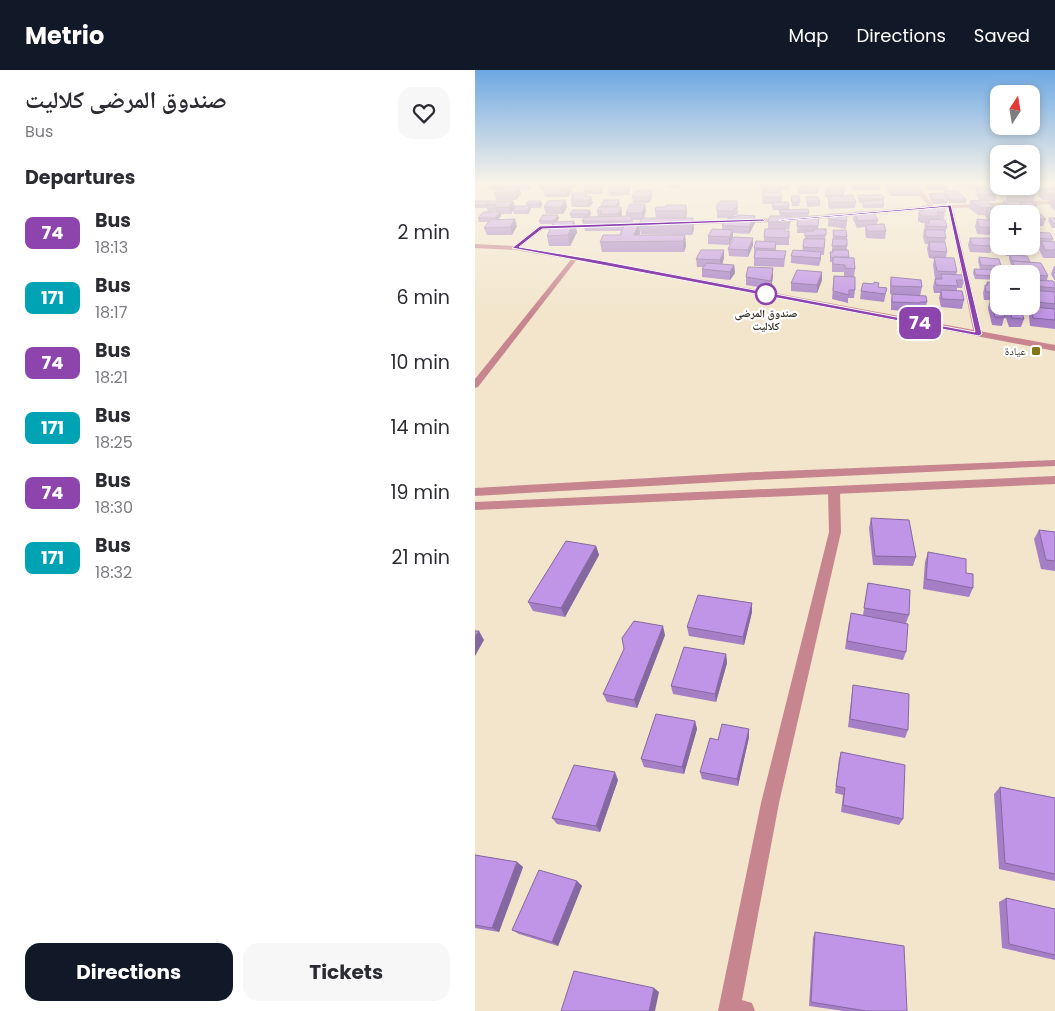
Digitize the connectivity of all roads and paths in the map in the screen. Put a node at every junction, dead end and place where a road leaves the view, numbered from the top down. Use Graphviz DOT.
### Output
graph roads {
  1 [pos="543,228"];
  2 [pos="955,228"];
  3 [pos="475,246"];
  4 [pos="515,248"];
  5 [pos="575,258"];
  6 [pos="979,334"];
  7 [pos="1055,348"];
  8 [pos="475,385"];
  9 [pos="1055,463"];
  10 [pos="1055,480"];
  11 [pos="834,491"];
  12 [pos="475,492"];
  13 [pos="475,506"];
  14 [pos="734,1010"];
  1 -- 4 [label="street"];
  2 -- 6 [label="street"];
  3 -- 4 [label="street"];
  4 -- 5 [label="street"];
  5 -- 6 [label="street"];
  5 -- 8 [label="street"];
  6 -- 7 [label="street"];
  9 -- 12 [label="street"];
  10 -- 11 [label="street"];
  11 -- 13 [label="street"];
  11 -- 14 [label="street"];
}
